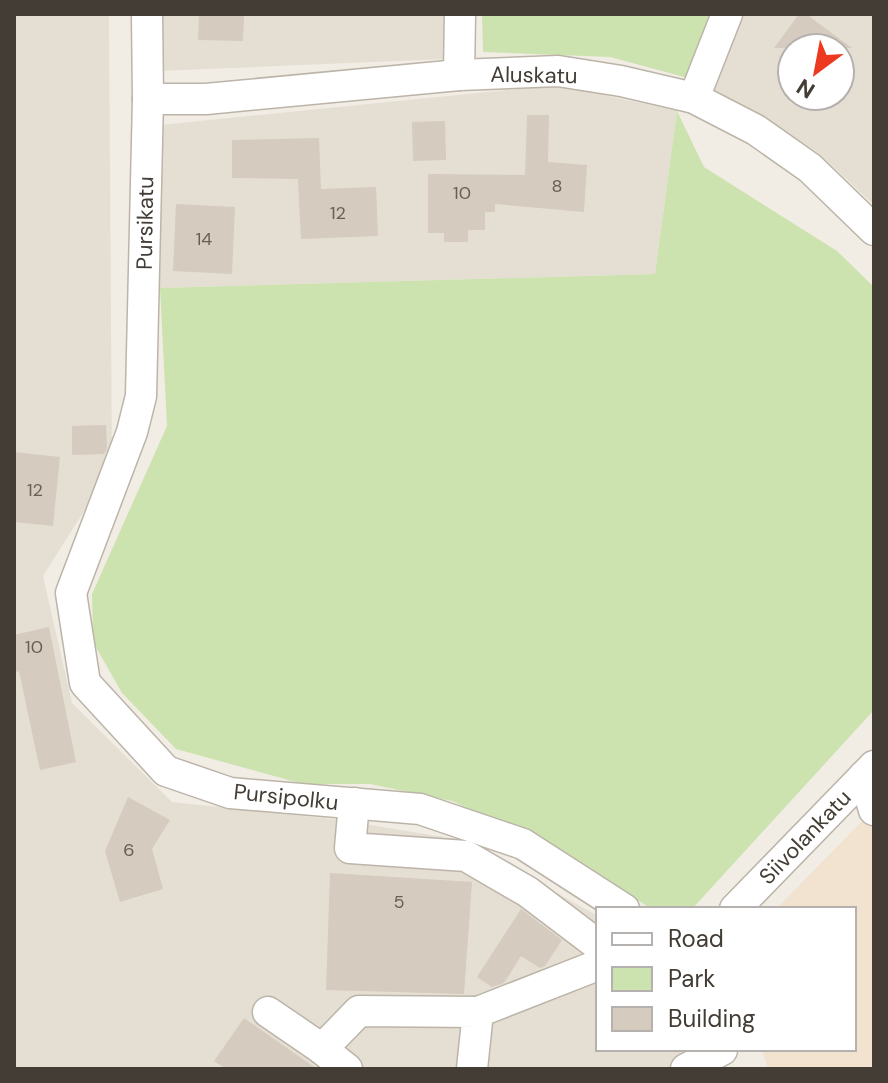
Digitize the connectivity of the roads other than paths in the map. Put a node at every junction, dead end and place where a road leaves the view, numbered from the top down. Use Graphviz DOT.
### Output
graph roads {
  1 [pos="147,14"];
  2 [pos="460,14"];
  3 [pos="727,14"];
  4 [pos="459,75"];
  5 [pos="694,98"];
  6 [pos="148,99"];
  7 [pos="874,230"];
  8 [pos="132,432"];
  9 [pos="869,771"];
  10 [pos="354,803"];
  11 [pos="874,810"];
  12 [pos="621,907"];
  13 [pos="737,907"];
  14 [pos="596,943"];
  15 [pos="596,966"];
  16 [pos="268,1012"];
  17 [pos="478,1012"];
  18 [pos="322,1049"];
  19 [pos="724,1056"];
  20 [pos="347,1069"];
  21 [pos="472,1069"];
  22 [pos="686,1069"];
  1 -- 6 [label="street, Pursikatu"];
  2 -- 4 [label="street"];
  3 -- 5 [label="street"];
  4 -- 5 [label="street, Aluskatu"];
  4 -- 6 [label="street, Aluskatu"];
  5 -- 7 [label="street, Aluskatu"];
  6 -- 8 [label="street, Pursikatu"];
  8 -- 10 [label="street, Pursipolku"];
  9 -- 11 [label="street"];
  9 -- 13 [label="street, Siivolankatu"];
  10 -- 12 [label="street, Pursipolku"];
  10 -- 14 [label="street"];
  15 -- 17 [label="street"];
  16 -- 18 [label="street"];
  17 -- 18 [label="street"];
  17 -- 21 [label="street"];
  18 -- 20 [label="street"];
  19 -- 22 [label="street"];
}
